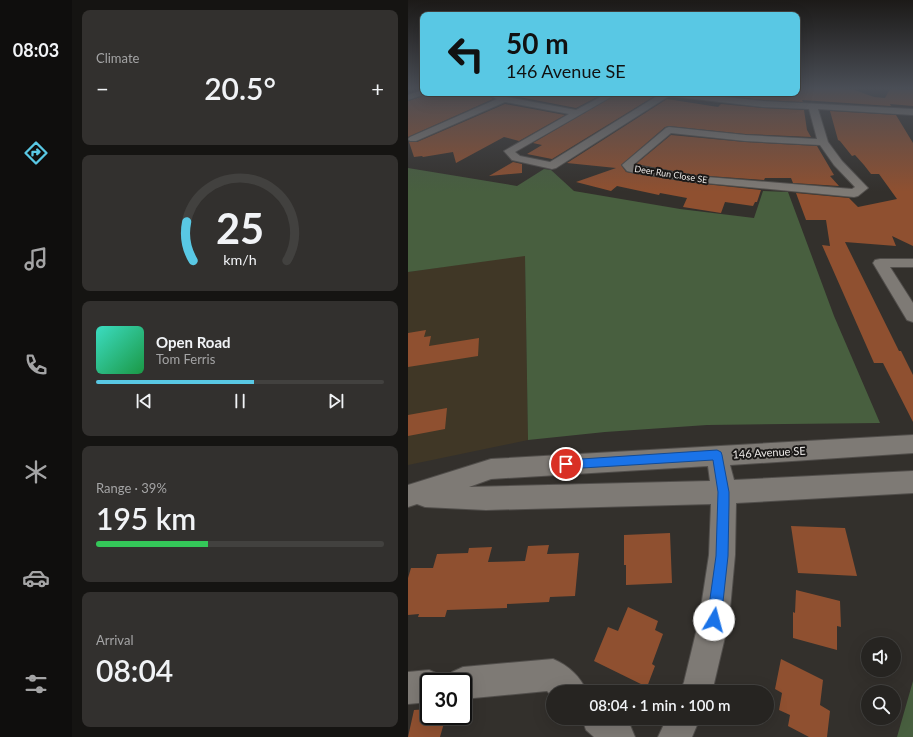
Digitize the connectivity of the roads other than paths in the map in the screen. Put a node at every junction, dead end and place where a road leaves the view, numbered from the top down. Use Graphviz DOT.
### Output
graph roads {
  1 [pos="451,122"];
  2 [pos="560,122"];
  3 [pos="621,122"];
  4 [pos="817,122"];
  5 [pos="413,139"];
  6 [pos="823,142"];
  7 [pos="913,263"];
  8 [pos="913,316"];
  9 [pos="913,444"];
  10 [pos="717,455"];
  11 [pos="913,482"];
  12 [pos="724,492"];
  13 [pos="411,496"];
  14 [pos="472,682"];
  15 [pos="564,685"];
  16 [pos="699,685"];
  17 [pos="420,687"];
  18 [pos="408,688"];
  19 [pos="605,725"];
  20 [pos="680,725"];
  21 [pos="618,737"];
  22 [pos="674,737"];
  1 -- 5 [label="street"];
  2 -- 3 [label="street"];
  4 -- 6 [label="street, Deer Run Close SE"];
  6 -- 6 [label="street, Deer Run Close SE"];
  7 -- 8 [label="street"];
  9 -- 10 [label="street, 146 Avenue SE"];
  10 -- 12 [label="street"];
  10 -- 13 [label="street, 146 Avenue SE"];
  11 -- 12 [label="street, 146 Avenue SE"];
  12 -- 13 [label="street, 146 Avenue SE"];
  12 -- 16 [label="street"];
  14 -- 15 [label="street"];
  17 -- 18 [label="street"];
  19 -- 21 [label="street"];
  20 -- 22 [label="street"];
}
